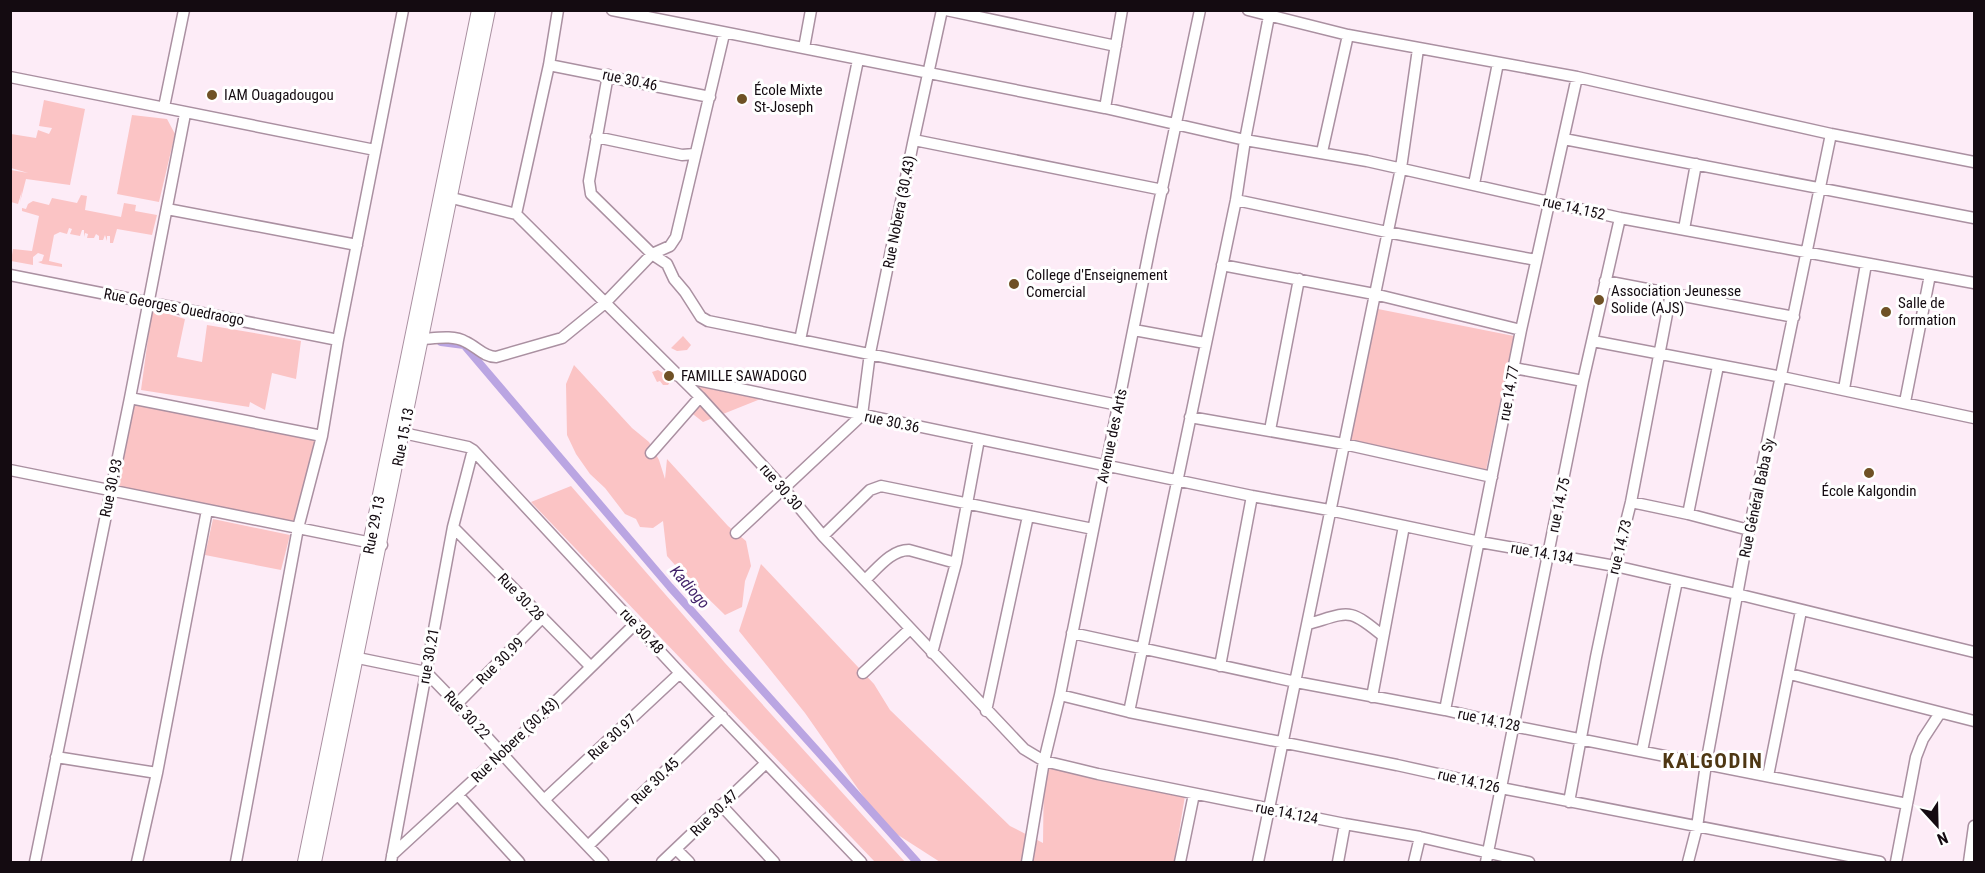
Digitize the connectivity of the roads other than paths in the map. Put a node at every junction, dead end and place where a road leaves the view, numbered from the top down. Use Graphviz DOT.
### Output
graph roads {
  1 [pos="184,10"];
  2 [pos="403,10"];
  3 [pos="478,10"];
  4 [pos="489,10"];
  5 [pos="558,10"];
  6 [pos="612,10"];
  7 [pos="811,10"];
  8 [pos="944,10"];
  9 [pos="1122,10"];
  10 [pos="1200,10"];
  11 [pos="1248,10"];
  12 [pos="1269,16"];
  13 [pos="724,33"];
  14 [pos="1348,35"];
  15 [pos="1116,46"];
  16 [pos="804,48"];
  17 [pos="1419,49"];
  18 [pos="858,60"];
  19 [pos="1498,63"];
  20 [pos="549,64"];
  21 [pos="929,73"];
  22 [pos="608,75"];
  23 [pos="10,77"];
  24 [pos="1577,77"];
  25 [pos="710,97"];
  26 [pos="164,107"];
  27 [pos="1105,108"];
  28 [pos="185,114"];
  29 [pos="1176,124"];
  30 [pos="1831,134"];
  31 [pos="596,137"];
  32 [pos="1564,139"];
  33 [pos="914,140"];
  34 [pos="1245,140"];
  35 [pos="375,150"];
  36 [pos="1322,152"];
  37 [pos="695,154"];
  38 [pos="1974,162"];
  39 [pos="1696,164"];
  40 [pos="1401,168"];
  41 [pos="1474,184"];
  42 [pos="1820,188"];
  43 [pos="1163,190"];
  44 [pos="452,198"];
  45 [pos="1236,200"];
  46 [pos="1549,202"];
  47 [pos="167,209"];
  48 [pos="516,214"];
  49 [pos="1620,218"];
  50 [pos="1974,218"];
  51 [pos="1684,230"];
  52 [pos="1387,232"];
  53 [pos="357,244"];
  54 [pos="1808,251"];
  55 [pos="652,254"];
  56 [pos="1536,260"];
  57 [pos="1866,264"];
  58 [pos="1222,265"];
  59 [pos="1930,274"];
  60 [pos="10,275"];
  61 [pos="1299,279"];
  62 [pos="1605,281"];
  63 [pos="1974,283"];
  64 [pos="1671,293"];
  65 [pos="1374,294"];
  66 [pos="148,301"];
  67 [pos="605,303"];
  68 [pos="1794,317"];
  69 [pos="1134,330"];
  70 [pos="1521,330"];
  71 [pos="423,339"];
  72 [pos="338,340"];
  73 [pos="800,340"];
  74 [pos="1593,341"];
  75 [pos="1205,343"];
  76 [pos="870,353"];
  77 [pos="1658,354"];
  78 [pos="1718,366"];
  79 [pos="1514,368"];
  80 [pos="678,376"];
  81 [pos="1782,377"];
  82 [pos="1583,381"];
  83 [pos="1844,389"];
  84 [pos="700,397"];
  85 [pos="130,398"];
  86 [pos="1905,402"];
  87 [pos="1118,405"];
  88 [pos="862,415"];
  89 [pos="1191,417"];
  90 [pos="1974,418"];
  91 [pos="1270,430"];
  92 [pos="403,433"];
  93 [pos="321,436"];
  94 [pos="979,439"];
  95 [pos="1344,444"];
  96 [pos="473,450"];
  97 [pos="651,453"];
  98 [pos="1107,465"];
  99 [pos="10,470"];
  100 [pos="1492,477"];
  101 [pos="1177,480"];
  102 [pos="783,488"];
  103 [pos="111,490"];
  104 [pos="1252,496"];
  105 [pos="1631,502"];
  106 [pos="966,503"];
  107 [pos="207,510"];
  108 [pos="1329,510"];
  109 [pos="1688,514"];
  110 [pos="1028,516"];
  111 [pos="1404,526"];
  112 [pos="453,527"];
  113 [pos="298,528"];
  114 [pos="1093,529"];
  115 [pos="1749,530"];
  116 [pos="736,533"];
  117 [pos="823,536"];
  118 [pos="1480,542"];
  119 [pos="376,543"];
  120 [pos="1548,554"];
  121 [pos="956,563"];
  122 [pos="1615,566"];
  123 [pos="865,580"];
  124 [pos="1677,581"];
  125 [pos="1737,594"];
  126 [pos="1801,611"];
  127 [pos="542,618"];
  128 [pos="635,624"];
  129 [pos="1308,624"];
  130 [pos="910,629"];
  131 [pos="1072,633"];
  132 [pos="1383,636"];
  133 [pos="1143,649"];
  134 [pos="1974,652"];
  135 [pos="933,653"];
  136 [pos="358,658"];
  137 [pos="1220,666"];
  138 [pos="591,667"];
  139 [pos="426,672"];
  140 [pos="681,673"];
  141 [pos="863,673"];
  142 [pos="1790,674"];
  143 [pos="1296,682"];
  144 [pos="1060,695"];
  145 [pos="1372,697"];
  146 [pos="457,704"];
  147 [pos="1445,710"];
  148 [pos="986,711"];
  149 [pos="1129,712"];
  150 [pos="1940,713"];
  151 [pos="722,716"];
  152 [pos="1974,721"];
  153 [pos="1513,726"];
  154 [pos="1580,738"];
  155 [pos="1284,743"];
  156 [pos="1642,751"];
  157 [pos="502,753"];
  158 [pos="56,757"];
  159 [pos="1044,761"];
  160 [pos="766,763"];
  161 [pos="1706,764"];
  162 [pos="157,773"];
  163 [pos="1768,776"];
  164 [pos="1501,788"];
  165 [pos="1194,794"];
  166 [pos="458,795"];
  167 [pos="544,800"];
  168 [pos="1569,802"];
  169 [pos="1907,804"];
  170 [pos="721,805"];
  171 [pos="1269,809"];
  172 [pos="1345,824"];
  173 [pos="1974,826"];
  174 [pos="1697,827"];
  175 [pos="1420,837"];
  176 [pos="588,846"];
  177 [pos="676,849"];
  178 [pos="1488,857"];
  179 [pos="392,858"];
  180 [pos="1516,861"];
  181 [pos="35,862"];
  182 [pos="137,862"];
  183 [pos="236,862"];
  184 [pos="304,862"];
  185 [pos="315,862"];
  186 [pos="384,862"];
  187 [pos="519,862"];
  188 [pos="603,862"];
  189 [pos="662,862"];
  190 [pos="689,862"];
  191 [pos="774,862"];
  192 [pos="861,862"];
  193 [pos="1027,862"];
  194 [pos="1180,862"];
  195 [pos="1258,862"];
  196 [pos="1338,862"];
  197 [pos="1414,862"];
  198 [pos="1529,862"];
  199 [pos="1688,862"];
  200 [pos="1880,862"];
  201 [pos="1896,862"];
  202 [pos="1969,862"];
  1 -- 26 [label="street"];
  2 -- 35 [label="street"];
  3 -- 119 [label="main road, Rue 29.13"];
  4 -- 44 [label="main road, Rue 15.13"];
  5 -- 20 [label="street"];
  6 -- 13 [label="street, rue 14.152"];
  7 -- 16 [label="street"];
  8 -- 15 [label="street"];
  8 -- 21 [label="street, Rue Nobera (30.43)"];
  9 -- 15 [label="street"];
  10 -- 29 [label="street, Avenue des Arts"];
  11 -- 12 [label="street"];
  12 -- 14 [label="street"];
  12 -- 34 [label="street"];
  13 -- 16 [label="street, rue 14.152"];
  13 -- 25 [label="street"];
  14 -- 17 [label="street"];
  14 -- 36 [label="street"];
  15 -- 27 [label="street"];
  16 -- 18 [label="street, rue 14.152"];
  17 -- 19 [label="street"];
  17 -- 40 [label="street"];
  18 -- 21 [label="street, rue 14.152"];
  18 -- 73 [label="street"];
  19 -- 24 [label="street"];
  19 -- 41 [label="street"];
  20 -- 22 [label="street, rue 30.46"];
  20 -- 48 [label="street"];
  21 -- 27 [label="street, rue 14.152"];
  21 -- 33 [label="street, Rue Nobera (30.43)"];
  22 -- 25 [label="street, rue 30.46"];
  22 -- 31 [label="street"];
  23 -- 26 [label="street"];
  24 -- 30 [label="street"];
  24 -- 32 [label="street, rue 14.77"];
  25 -- 37 [label="street"];
  26 -- 28 [label="street"];
  27 -- 29 [label="street, rue 14.152"];
  28 -- 35 [label="street"];
  28 -- 47 [label="street, Rue 30.93"];
  29 -- 34 [label="street, rue 14.152"];
  29 -- 43 [label="street, Avenue des Arts"];
  30 -- 38 [label="street"];
  30 -- 42 [label="street, Rue Général Baba Sy"];
  31 -- 37 [label="street"];
  31 -- 55 [label="street"];
  32 -- 39 [label="street"];
  32 -- 46 [label="street, rue 14.77"];
  33 -- 43 [label="street"];
  33 -- 76 [label="street, Rue Nobera (30.43)"];
  34 -- 36 [label="street, rue 14.152"];
  34 -- 45 [label="street"];
  35 -- 53 [label="street"];
  36 -- 40 [label="street, rue 14.152"];
  37 -- 55 [label="street"];
  39 -- 42 [label="street"];
  39 -- 51 [label="street"];
  40 -- 41 [label="street, rue 14.152"];
  40 -- 52 [label="street"];
  41 -- 46 [label="street, rue 14.152"];
  42 -- 50 [label="street"];
  42 -- 54 [label="street, Rue Général Baba Sy"];
  43 -- 69 [label="street, Avenue des Arts"];
  44 -- 48 [label="street"];
  44 -- 71 [label="main road, Rue 15.13"];
  45 -- 52 [label="street"];
  45 -- 58 [label="street"];
  46 -- 49 [label="street, rue 14.152"];
  46 -- 56 [label="street, rue 14.77"];
  47 -- 53 [label="street"];
  47 -- 66 [label="street, Rue 30.93"];
  48 -- 67 [label="street, rue 30.30"];
  49 -- 51 [label="street, rue 14.152"];
  49 -- 62 [label="street, rue 14.75"];
  51 -- 54 [label="street, rue 14.152"];
  52 -- 56 [label="street"];
  52 -- 65 [label="street"];
  53 -- 72 [label="street"];
  54 -- 57 [label="street, rue 14.152"];
  54 -- 68 [label="street, Rue Général Baba Sy"];
  55 -- 67 [label="street"];
  55 -- 73 [label="street"];
  56 -- 70 [label="street, rue 14.77"];
  57 -- 59 [label="street, rue 14.152"];
  57 -- 83 [label="street"];
  58 -- 61 [label="street"];
  58 -- 75 [label="street"];
  59 -- 63 [label="street, rue 14.152"];
  59 -- 86 [label="street"];
  60 -- 66 [label="street, Rue Georges Ouedraogo"];
  61 -- 65 [label="street"];
  61 -- 91 [label="street"];
  62 -- 64 [label="street"];
  62 -- 74 [label="street, rue 14.75"];
  64 -- 68 [label="street"];
  64 -- 77 [label="street, rue 14.73"];
  65 -- 70 [label="street"];
  65 -- 95 [label="street"];
  66 -- 72 [label="street, Rue Georges Ouedraogo"];
  66 -- 85 [label="street, Rue 30.93"];
  67 -- 71 [label="street"];
  67 -- 80 [label="street, rue 30.30"];
  68 -- 81 [label="street, Rue Général Baba Sy"];
  69 -- 75 [label="street"];
  69 -- 87 [label="street, Avenue des Arts"];
  70 -- 79 [label="street, rue 14.77"];
  71 -- 92 [label="main road, Rue 15.13"];
  72 -- 93 [label="street"];
  73 -- 76 [label="street"];
  74 -- 77 [label="street"];
  74 -- 82 [label="street, rue 14.75"];
  75 -- 89 [label="street"];
  76 -- 87 [label="street"];
  76 -- 88 [label="street, Rue Nobera (30.43)"];
  77 -- 78 [label="street"];
  77 -- 105 [label="street, rue 14.73"];
  78 -- 81 [label="street"];
  78 -- 109 [label="street"];
  79 -- 82 [label="street"];
  79 -- 100 [label="street, rue 14.77"];
  80 -- 84 [label="street, rue 30.30"];
  80 -- 88 [label="street, rue 30.36"];
  81 -- 83 [label="street"];
  81 -- 115 [label="street, Rue Général Baba Sy"];
  82 -- 120 [label="street, rue 14.75"];
  83 -- 86 [label="street"];
  84 -- 97 [label="street"];
  84 -- 102 [label="street, rue 30.30"];
  85 -- 93 [label="street"];
  85 -- 103 [label="street, Rue 30.93"];
  86 -- 90 [label="street"];
  87 -- 98 [label="street, Avenue des Arts"];
  88 -- 94 [label="street, rue 30.36"];
  88 -- 102 [label="street"];
  89 -- 91 [label="street"];
  89 -- 101 [label="street"];
  91 -- 95 [label="street"];
  92 -- 96 [label="street"];
  92 -- 119 [label="main road, Rue 15.13"];
  93 -- 113 [label="street"];
  94 -- 98 [label="street, rue 30.36"];
  94 -- 106 [label="street"];
  95 -- 100 [label="street"];
  95 -- 108 [label="street"];
  96 -- 112 [label="street, rue 30.21"];
  96 -- 128 [label="street, rue 30.48"];
  98 -- 101 [label="street, rue 14.134"];
  98 -- 114 [label="street, Avenue des Arts"];
  99 -- 103 [label="street"];
  100 -- 118 [label="street, rue 14.77"];
  101 -- 104 [label="street, rue 14.134"];
  101 -- 133 [label="street"];
  102 -- 116 [label="street"];
  102 -- 117 [label="street, rue 30.30"];
  103 -- 107 [label="street"];
  103 -- 158 [label="street, Rue 30.93"];
  104 -- 108 [label="street, rue 14.134"];
  104 -- 137 [label="street"];
  105 -- 109 [label="street"];
  105 -- 122 [label="street, rue 14.73"];
  106 -- 110 [label="street"];
  106 -- 117 [label="street"];
  106 -- 121 [label="street"];
  107 -- 113 [label="street"];
  107 -- 162 [label="street"];
  108 -- 111 [label="street, rue 14.134"];
  108 -- 129 [label="street"];
  109 -- 115 [label="street"];
  110 -- 114 [label="street"];
  110 -- 148 [label="street"];
  111 -- 118 [label="street, rue 14.134"];
  111 -- 132 [label="street"];
  112 -- 127 [label="street, Rue 30.28"];
  112 -- 139 [label="street, rue 30.21"];
  113 -- 119 [label="street"];
  113 -- 183 [label="street"];
  114 -- 131 [label="street, Avenue des Arts"];
  115 -- 125 [label="street, Rue Général Baba Sy"];
  117 -- 123 [label="street, rue 30.30"];
  118 -- 120 [label="street, rue 14.134"];
  118 -- 147 [label="street, rue 14.77"];
  119 -- 136 [label="main road, Rue 15.13"];
  119 -- 184 [label="main road, Rue 29.13"];
  120 -- 122 [label="street, rue 14.134"];
  120 -- 153 [label="street, rue 14.75"];
  121 -- 123 [label="street"];
  121 -- 135 [label="street"];
  122 -- 124 [label="street, rue 14.134"];
  122 -- 154 [label="street, rue 14.73"];
  123 -- 130 [label="street, rue 30.30"];
  124 -- 125 [label="street, rue 14.134"];
  124 -- 156 [label="street"];
  125 -- 126 [label="street, rue 14.134"];
  125 -- 161 [label="street, Rue Général Baba Sy"];
  126 -- 134 [label="street, rue 14.134"];
  126 -- 142 [label="street"];
  127 -- 138 [label="street, Rue 30.28"];
  127 -- 146 [label="street, Rue 30.99"];
  128 -- 138 [label="street, Rue Nobere (30.43)"];
  128 -- 140 [label="street, rue 30.48"];
  129 -- 132 [label="street"];
  129 -- 143 [label="street"];
  130 -- 135 [label="street, rue 30.30"];
  130 -- 141 [label="street"];
  131 -- 133 [label="street, rue 14.128"];
  131 -- 144 [label="street, Avenue des Arts"];
  132 -- 145 [label="street"];
  133 -- 137 [label="street, rue 14.128"];
  133 -- 149 [label="street"];
  135 -- 148 [label="street, rue 30.30"];
  136 -- 139 [label="street"];
  136 -- 185 [label="main road, Rue 15.13"];
  137 -- 143 [label="street, rue 14.128"];
  138 -- 157 [label="street, Rue Nobere (30.43)"];
  139 -- 146 [label="street, Rue 30.22"];
  139 -- 179 [label="street, rue 30.21"];
  140 -- 151 [label="street, rue 30.48"];
  140 -- 167 [label="street, Rue 30.97"];
  142 -- 150 [label="street"];
  142 -- 163 [label="street"];
  143 -- 145 [label="street, rue 14.128"];
  143 -- 155 [label="street"];
  144 -- 149 [label="street, rue 14.126"];
  144 -- 159 [label="street, Avenue des Arts"];
  145 -- 147 [label="street, rue 14.128"];
  146 -- 157 [label="street, Rue 30.22"];
  147 -- 153 [label="street, rue 14.128"];
  148 -- 159 [label="street, rue 30.30"];
  149 -- 155 [label="street, rue 14.126"];
  150 -- 152 [label="street"];
  150 -- 169 [label="street"];
  151 -- 160 [label="street, rue 30.48"];
  151 -- 176 [label="street, Rue 30.45"];
  153 -- 154 [label="street, rue 14.128"];
  153 -- 164 [label="street, rue 14.75"];
  154 -- 156 [label="street, rue 14.128"];
  154 -- 168 [label="street, rue 14.73"];
  155 -- 164 [label="street, rue 14.126"];
  155 -- 171 [label="street"];
  156 -- 161 [label="street, rue 14.128"];
  157 -- 166 [label="street, Rue Nobere (30.43)"];
  157 -- 167 [label="street, Rue 30.22"];
  158 -- 162 [label="street"];
  158 -- 181 [label="street, Rue 30.93"];
  159 -- 165 [label="street, rue 14.124"];
  159 -- 193 [label="street, Avenue des Arts"];
  160 -- 170 [label="street, Rue 30.47"];
  160 -- 192 [label="street, rue 30.48"];
  161 -- 163 [label="street, rue 14.128"];
  161 -- 174 [label="street, Rue Général Baba Sy"];
  162 -- 182 [label="street"];
  163 -- 169 [label="street, rue 14.128"];
  164 -- 168 [label="street, rue 14.126"];
  164 -- 178 [label="street, rue 14.75"];
  165 -- 171 [label="street, rue 14.124"];
  165 -- 194 [label="street"];
  166 -- 179 [label="street, Rue Nobere (30.43)"];
  166 -- 187 [label="street"];
  167 -- 176 [label="street, Rue 30.22"];
  168 -- 174 [label="street, rue 14.126"];
  169 -- 201 [label="street"];
  170 -- 177 [label="street, Rue 30.47"];
  170 -- 191 [label="street"];
  171 -- 172 [label="street, rue 14.124"];
  171 -- 195 [label="street"];
  172 -- 175 [label="street, rue 14.124"];
  172 -- 196 [label="street"];
  173 -- 202 [label="street"];
  174 -- 199 [label="street, Rue Général Baba Sy"];
  174 -- 200 [label="street, rue 14.126"];
  175 -- 178 [label="street, rue 14.124"];
  175 -- 197 [label="street"];
  176 -- 188 [label="street, Rue 30.22"];
  177 -- 189 [label="street, Rue 30.47"];
  177 -- 190 [label="street"];
  178 -- 180 [label="street, rue 14.124"];
  179 -- 186 [label="street, Rue Nobere (30.43)"];
  180 -- 198 [label="street, rue 14.124"];
}
